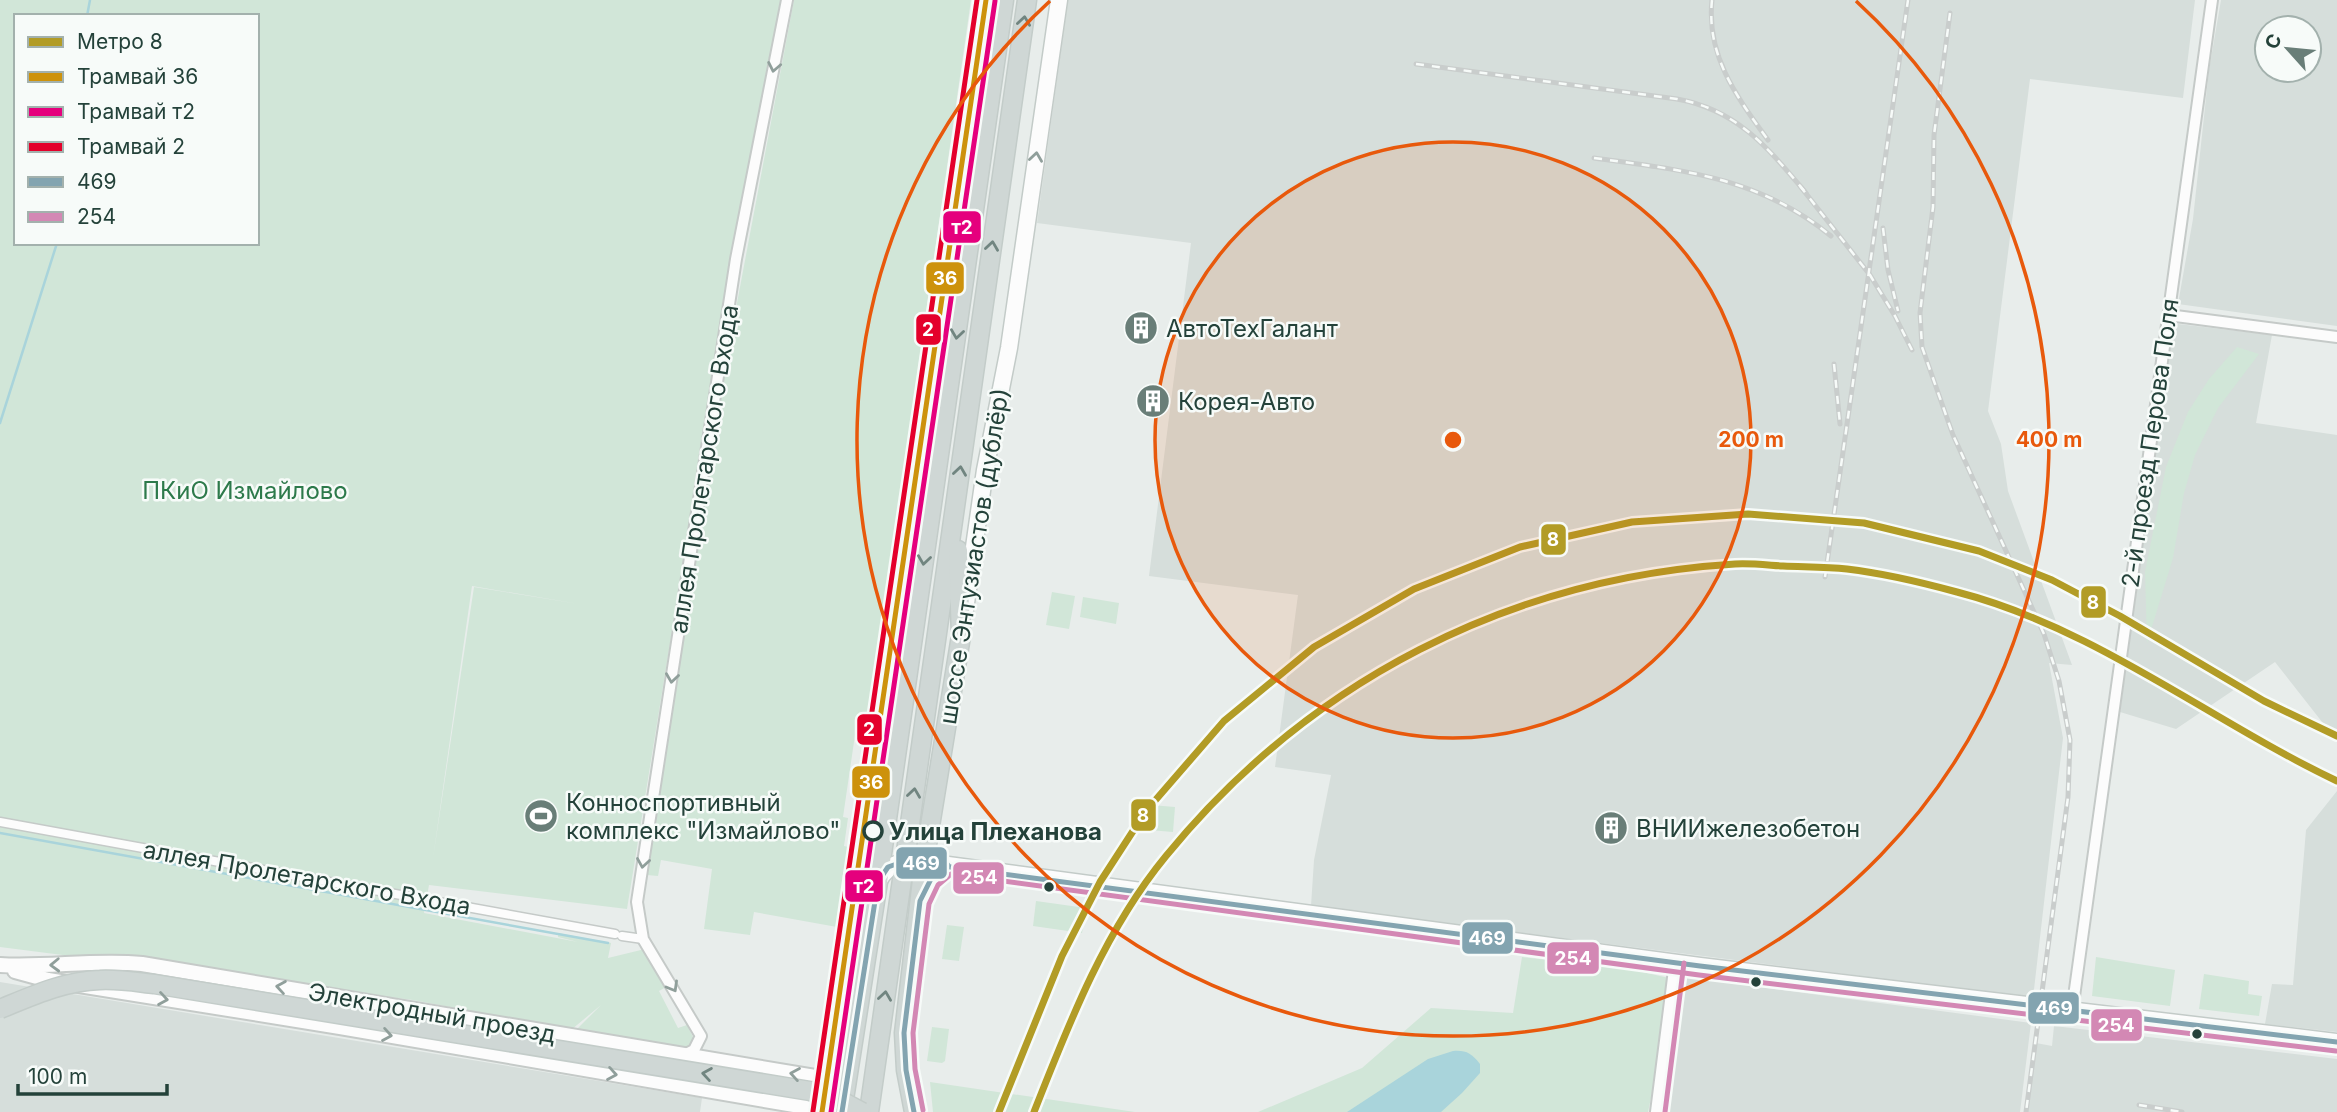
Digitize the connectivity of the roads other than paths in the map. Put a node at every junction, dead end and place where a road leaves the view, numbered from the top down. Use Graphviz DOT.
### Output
graph roads {
  1 [pos="787,0"];
  2 [pos="1004,0"];
  3 [pos="1027,0"];
  4 [pos="1059,0"];
  5 [pos="2211,0"];
  6 [pos="2168,315"];
  7 [pos="2337,337"];
  8 [pos="954,511"];
  9 [pos="961,636"];
  10 [pos="0,822"];
  11 [pos="929,836"];
  12 [pos="905,861"];
  13 [pos="924,863"];
  14 [pos="948,865"];
  15 [pos="878,882"];
  16 [pos="920,901"];
  17 [pos="643,939"];
  18 [pos="1675,962"];
  19 [pos="0,966"];
  20 [pos="343,997"];
  21 [pos="0,1009"];
  22 [pos="2072,1011"];
  23 [pos="340,1027"];
  24 [pos="521,1028"];
  25 [pos="2337,1042"];
  26 [pos="851,1053"];
  27 [pos="682,1055"];
  28 [pos="516,1058"];
  29 [pos="822,1112"];
  30 [pos="842,1112"];
  31 [pos="862,1112"];
  32 [pos="869,1112"];
  33 [pos="914,1112"];
  34 [pos="1656,1112"];
  1 -- 17 [label="street, аллея Пролетарского Входа, one-way"];
  2 -- 15 [label="main road, one-way"];
  8 -- 3 [label="main road, one-way"];
  9 -- 4 [label="main road, шоссе Энтузиастов (дублёр), one-way"];
  5 -- 6 [label="street, 2-й проезд Перова Поля"];
  6 -- 7 [label="street"];
  6 -- 22 [label="street, 2-й проезд Перова Поля"];
  8 -- 9 [label="main road"];
  12 -- 8 [label="main road, one-way"];
  9 -- 11 [label="main road, шоссе Энтузиастов (дублёр)"];
  10 -- 17 [label="street, аллея Пролетарского Входа"];
  11 -- 12 [label="main road"];
  11 -- 13 [label="main road, шоссе Энтузиастов (дублёр)"];
  11 -- 14 [label="main road"];
  12 -- 13 [label="main road"];
  12 -- 15 [label="main road"];
  32 -- 12 [label="main road, one-way"];
  13 -- 14 [label="main road"];
  13 -- 16 [label="main road, шоссе Энтузиастов (дублёр)"];
  14 -- 16 [label="main road"];
  14 -- 18 [label="main road"];
  15 -- 26 [label="main road"];
  16 -- 33 [label="main road, шоссе Энтузиастов (дублёр)"];
  17 -- 27 [label="street, аллея Пролетарского Входа, one-way"];
  18 -- 22 [label="main road"];
  18 -- 34 [label="street"];
  20 -- 19 [label="street, Электродный проезд, one-way"];
  19 -- 23 [label="street, Электродный проезд, one-way"];
  20 -- 23 [label="street"];
  20 -- 24 [label="street, Электродный проезд"];
  31 -- 21 [label="main road, one-way, bridge"];
  22 -- 25 [label="main road"];
  23 -- 28 [label="street, Электродный проезд, one-way"];
  24 -- 27 [label="street, Электродный проезд"];
  24 -- 28 [label="street"];
  26 -- 27 [label="street, Электродный проезд, one-way"];
  26 -- 30 [label="main road"];
  28 -- 29 [label="street, Электродный проезд, one-way"];
}
